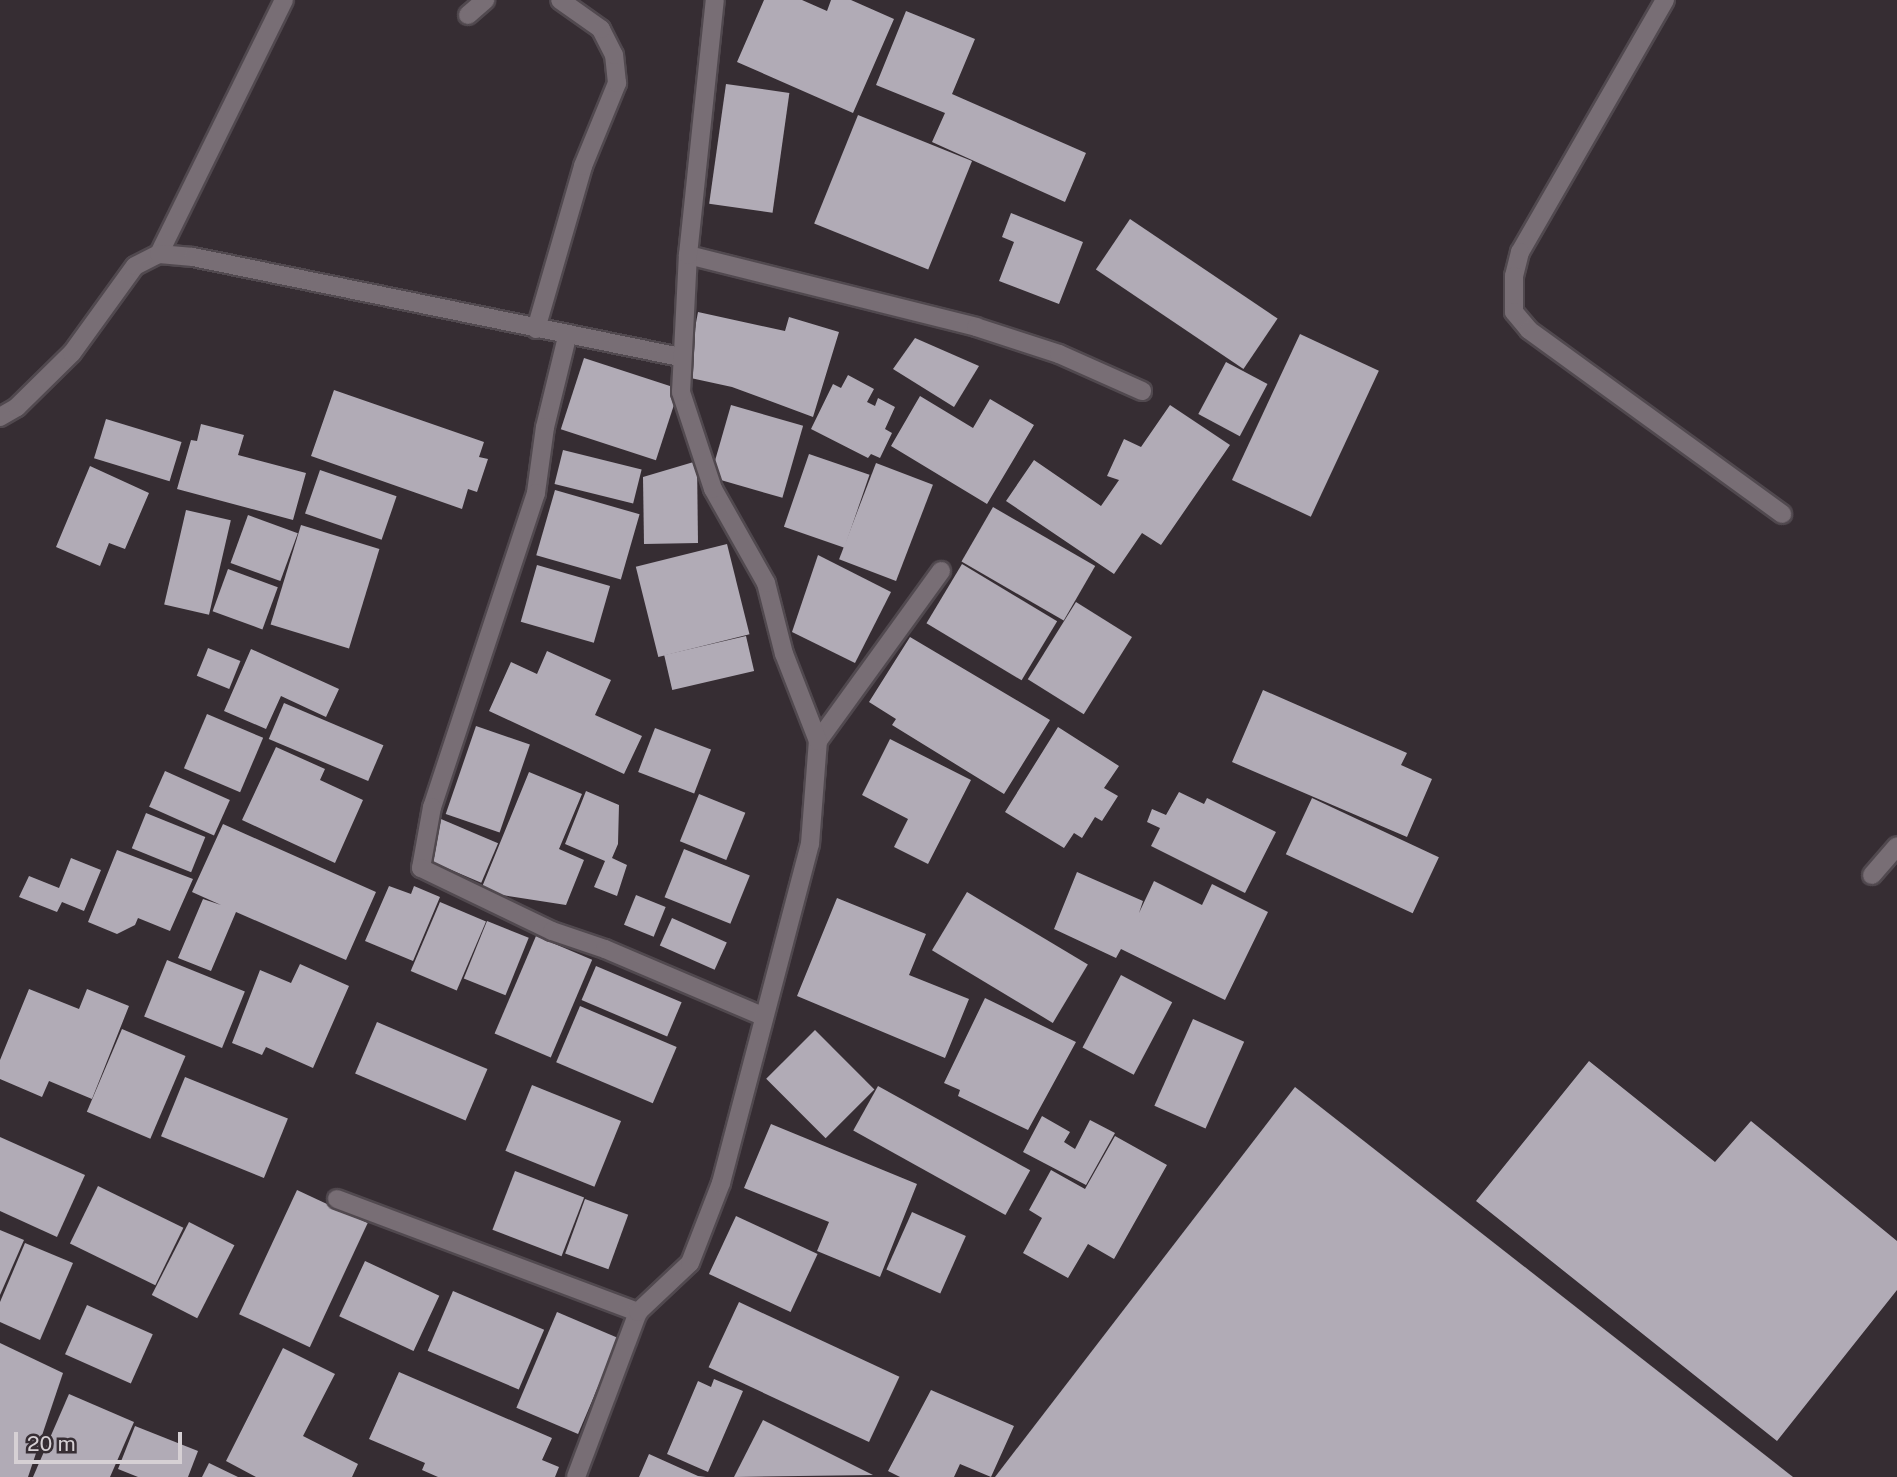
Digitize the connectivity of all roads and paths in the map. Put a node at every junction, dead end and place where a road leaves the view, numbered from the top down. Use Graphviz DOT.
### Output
graph roads {
  1 [pos="284,0"];
  2 [pos="485,0"];
  3 [pos="560,0"];
  4 [pos="715,0"];
  5 [pos="1665,0"];
  6 [pos="468,15"];
  7 [pos="159,254"];
  8 [pos="688,255"];
  9 [pos="536,329"];
  10 [pos="567,337"];
  11 [pos="680,357"];
  12 [pos="1142,391"];
  13 [pos="0,417"];
  14 [pos="1782,514"];
  15 [pos="941,571"];
  16 [pos="818,741"];
  17 [pos="1897,846"];
  18 [pos="1872,875"];
  19 [pos="762,1016"];
  20 [pos="337,1199"];
  21 [pos="638,1312"];
  22 [pos="576,1477"];
  1 -- 7 [label="street"];
  2 -- 6 [label="street"];
  3 -- 9 [label="street"];
  4 -- 8 [label="street"];
  5 -- 14 [label="street"];
  7 -- 9 [label="street"];
  7 -- 13 [label="street"];
  8 -- 11 [label="street"];
  8 -- 12 [label="street"];
  9 -- 10 [label="street"];
  10 -- 11 [label="street"];
  10 -- 19 [label="street"];
  11 -- 16 [label="street"];
  15 -- 16 [label="street"];
  16 -- 19 [label="street"];
  17 -- 18 [label="street"];
  19 -- 21 [label="street"];
  20 -- 21 [label="street"];
  21 -- 22 [label="street"];
}
